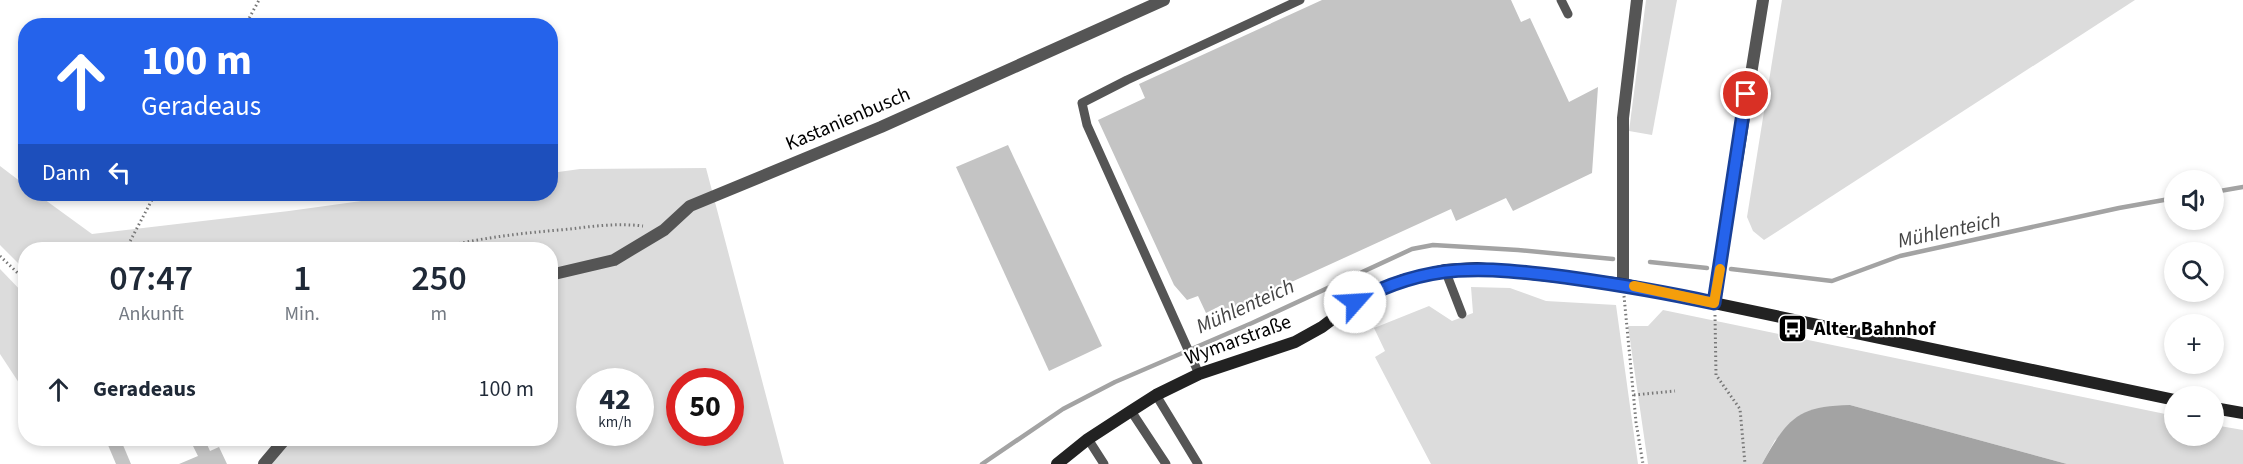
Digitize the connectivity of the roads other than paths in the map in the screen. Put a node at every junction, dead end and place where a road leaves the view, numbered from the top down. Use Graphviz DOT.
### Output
graph roads {
  1 [pos="1164,0"];
  2 [pos="1300,0"];
  3 [pos="1561,0"];
  4 [pos="1637,0"];
  5 [pos="1763,0"];
  6 [pos="1568,14"];
  7 [pos="1445,270"];
  8 [pos="558,273"];
  9 [pos="1623,284"];
  10 [pos="1714,303"];
  11 [pos="1462,314"];
  12 [pos="1199,374"];
  13 [pos="1156,395"];
  14 [pos="2164,398"];
  15 [pos="2224,410"];
  16 [pos="1131,411"];
  17 [pos="2243,413"];
  18 [pos="1088,439"];
  19 [pos="279,446"];
  20 [pos="264,464"];
  21 [pos="1057,464"];
  22 [pos="1104,464"];
  23 [pos="1166,464"];
  24 [pos="1198,464"];
  1 -- 8 [label="street, Kastanienbusch"];
  2 -- 12 [label="lane"];
  3 -- 6 [label="lane"];
  4 -- 9 [label="street"];
  5 -- 10 [label="street"];
  7 -- 9 [label="main road, Wymarstraße"];
  7 -- 11 [label="lane"];
  7 -- 12 [label="main road, Wymarstraße"];
  9 -- 10 [label="main road, Wymarstraße"];
  10 -- 14 [label="main road, Wymarstraße"];
  12 -- 13 [label="main road, Wymarstraße"];
  13 -- 16 [label="main road, Wymarstraße"];
  13 -- 24 [label="lane"];
  15 -- 17 [label="main road"];
  16 -- 18 [label="main road, Wymarstraße"];
  16 -- 23 [label="lane"];
  18 -- 21 [label="main road, Wymarstraße"];
  18 -- 22 [label="lane"];
  19 -- 20 [label="street"];
}
